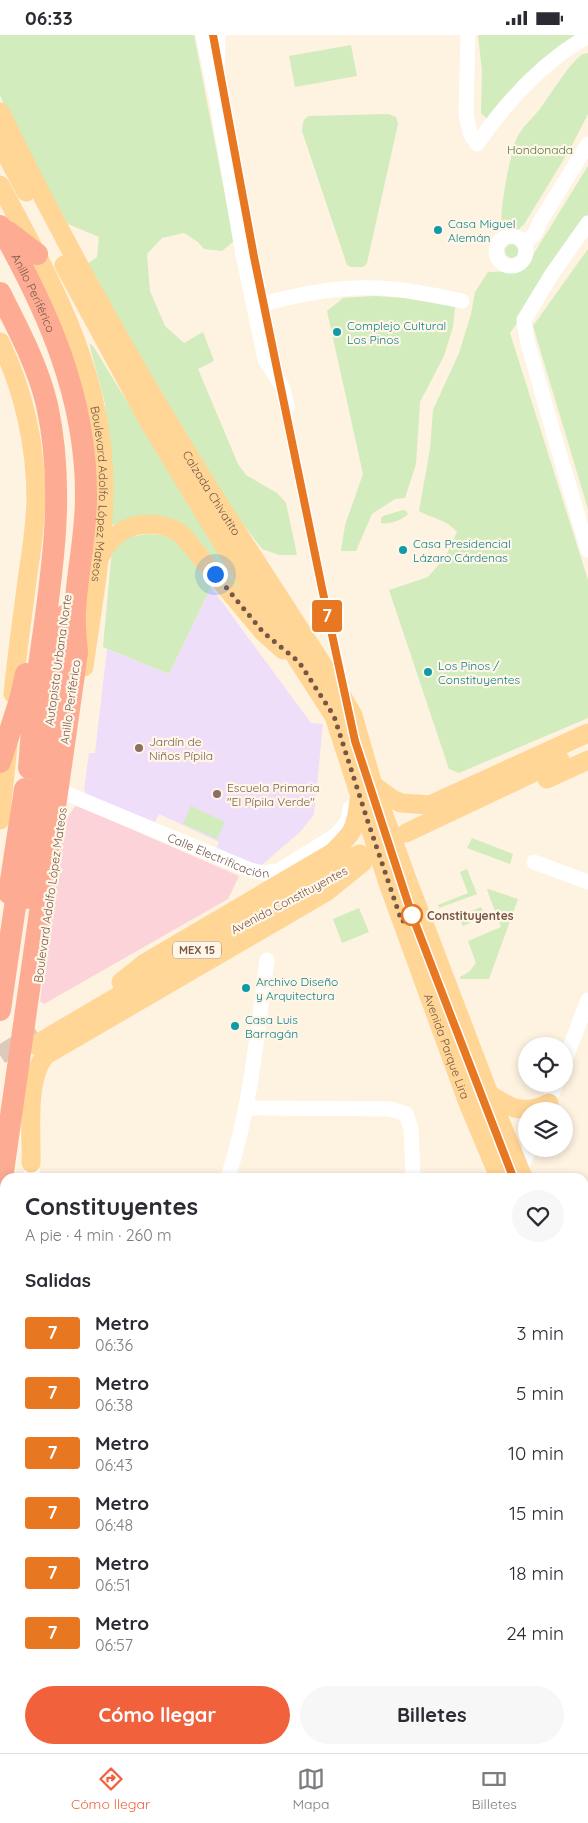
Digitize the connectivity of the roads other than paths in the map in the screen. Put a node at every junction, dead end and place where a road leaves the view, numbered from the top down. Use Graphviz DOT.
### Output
graph roads {
  1 [pos="202,35"];
  2 [pos="218,35"];
  3 [pos="468,35"];
  4 [pos="588,36"];
  5 [pos="216,97"];
  6 [pos="0,112"];
  7 [pos="0,143"];
  8 [pos="588,144"];
  9 [pos="0,185"];
  10 [pos="0,213"];
  11 [pos="588,223"];
  12 [pos="0,226"];
  13 [pos="524,243"];
  14 [pos="0,247"];
  15 [pos="36,254"];
  16 [pos="0,284"];
  17 [pos="0,293"];
  18 [pos="462,301"];
  19 [pos="254,306"];
  20 [pos="0,317"];
  21 [pos="0,342"];
  22 [pos="68,406"];
  23 [pos="287,407"];
  24 [pos="60,486"];
  25 [pos="588,550"];
  26 [pos="99,561"];
  27 [pos="56,566"];
  28 [pos="299,662"];
  29 [pos="74,733"];
  30 [pos="588,733"];
  31 [pos="588,746"];
  32 [pos="588,760"];
  33 [pos="0,762"];
  34 [pos="352,774"];
  35 [pos="366,791"];
  36 [pos="65,793"];
  37 [pos="0,820"];
  38 [pos="51,832"];
  39 [pos="362,858"];
  40 [pos="534,862"];
  41 [pos="407,879"];
  42 [pos="588,882"];
  43 [pos="389,886"];
  44 [pos="0,951"];
  45 [pos="267,960"];
  46 [pos="121,982"];
  47 [pos="588,1000"];
  48 [pos="0,1010"];
  49 [pos="573,1039"];
  50 [pos="0,1086"];
  51 [pos="489,1094"];
  52 [pos="19,1106"];
  53 [pos="247,1108"];
  54 [pos="518,1109"];
  55 [pos="526,1157"];
  56 [pos="32,1170"];
  57 [pos="3,1173"];
  58 [pos="11,1173"];
  59 [pos="229,1173"];
  60 [pos="413,1173"];
  61 [pos="497,1173"];
  62 [pos="519,1173"];
  63 [pos="521,1173"];
  1 -- 5 [label="street"];
  2 -- 5 [label="street"];
  3 -- 4 [label="street"];
  5 -- 19 [label="street"];
  6 -- 35 [label="main road, Calzada Chivatito"];
  7 -- 28 [label="main road, Calzada Chivatito"];
  8 -- 13 [label="street"];
  9 -- 15 [label="main road, Boulevard Adolfo López Mateos"];
  10 -- 22 [label="highway"];
  11 -- 25 [label="street"];
  12 -- 15 [label="highway"];
  12 -- 38 [label="highway, Anillo Periférico"];
  14 -- 22 [label="highway, Autopista Urbana Norte"];
  15 -- 26 [label="main road, Boulevard Adolfo López Mateos"];
  16 -- 24 [label="highway, Autopista Urbana Norte"];
  17 -- 48 [label="highway"];
  18 -- 19 [label="street"];
  19 -- 23 [label="street"];
  20 -- 24 [label="highway"];
  21 -- 37 [label="main road"];
  22 -- 50 [label="highway, Autopista Urbana Norte"];
  24 -- 27 [label="highway, Autopista Urbana Norte"];
  26 -- 28 [label="main road"];
  26 -- 29 [label="main road, Boulevard Adolfo López Mateos"];
  27 -- 33 [label="highway"];
  27 -- 44 [label="highway, Autopista Urbana Norte"];
  28 -- 34 [label="main road, Calzada Chivatito"];
  29 -- 36 [label="main road, Boulevard Adolfo López Mateos"];
  29 -- 38 [label="highway"];
  30 -- 35 [label="main road"];
  31 -- 32 [label="main road"];
  34 -- 35 [label="main road, Calzada Chivatito"];
  34 -- 36 [label="street, Calle Electrificación"];
  35 -- 41 [label="main road, Calzada Chivatito"];
  35 -- 43 [label="main road, Calzada Chivatito"];
  35 -- 46 [label="main road"];
  36 -- 52 [label="main road, Boulevard Adolfo López Mateos"];
  38 -- 57 [label="highway, Anillo Periférico"];
  39 -- 46 [label="main road, Avenida Constituyentes / MEX 15"];
  39 -- 46 [label="main road, Avenida Constituyentes / MEX 15"];
  39 -- 56 [label="main road"];
  40 -- 42 [label="street"];
  41 -- 51 [label="main road, Avenida Parque Lira"];
  43 -- 61 [label="main road, Avenida Parque Lira"];
  45 -- 53 [label="street"];
  47 -- 49 [label="street"];
  51 -- 54 [label="main road"];
  51 -- 62 [label="main road, Avenida Parque Lira"];
  52 -- 56 [label="street"];
  52 -- 58 [label="main road, Boulevard Adolfo López Mateos"];
  53 -- 59 [label="street"];
  53 -- 60 [label="street"];
  55 -- 63 [label="street"];
}
